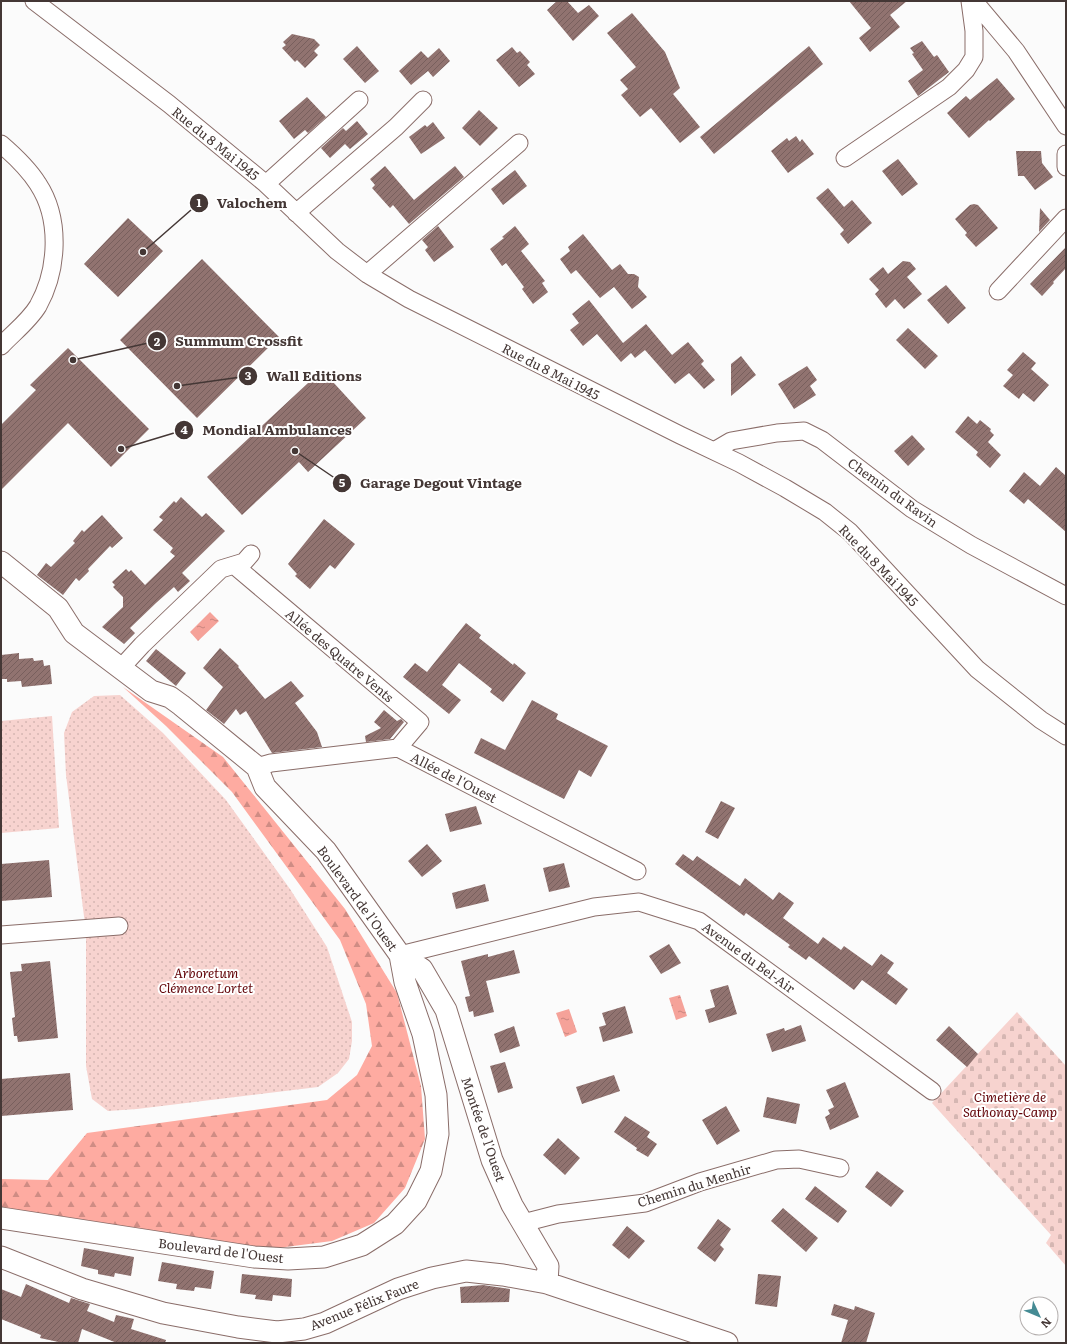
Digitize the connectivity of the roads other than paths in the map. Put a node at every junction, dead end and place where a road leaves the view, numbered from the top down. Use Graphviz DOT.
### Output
graph roads {
  1 [pos="34,1"];
  2 [pos="970,1"];
  3 [pos="974,1"];
  4 [pos="359,100"];
  5 [pos="423,100"];
  6 [pos="1066,126"];
  7 [pos="519,143"];
  8 [pos="1,144"];
  9 [pos="1066,154"];
  10 [pos="845,158"];
  11 [pos="1066,167"];
  12 [pos="266,184"];
  13 [pos="296,213"];
  14 [pos="1066,218"];
  15 [pos="367,274"];
  16 [pos="998,291"];
  17 [pos="1,346"];
  18 [pos="714,451"];
  19 [pos="252,554"];
  20 [pos="1,562"];
  21 [pos="235,566"];
  22 [pos="1066,596"];
  23 [pos="120,669"];
  24 [pos="1066,736"];
  25 [pos="398,748"];
  26 [pos="257,768"];
  27 [pos="637,871"];
  28 [pos="119,926"];
  29 [pos="1,935"];
  30 [pos="400,956"];
  31 [pos="406,982"];
  32 [pos="436,992"];
  33 [pos="932,1091"];
  34 [pos="840,1168"];
  35 [pos="1,1218"];
  36 [pos="523,1223"];
  37 [pos="1,1257"];
  38 [pos="547,1283"];
  39 [pos="727,1343"];
  1 -- 12 [label="street, Rue du 8 Mai 1945"];
  2 -- 10 [label="street"];
  3 -- 6 [label="street"];
  4 -- 12 [label="street"];
  5 -- 13 [label="street"];
  7 -- 15 [label="street"];
  8 -- 17 [label="street"];
  9 -- 11 [label="street"];
  12 -- 13 [label="street, Rue du 8 Mai 1945"];
  13 -- 15 [label="street, Rue du 8 Mai 1945"];
  14 -- 16 [label="street"];
  15 -- 18 [label="street, Rue du 8 Mai 1945"];
  18 -- 22 [label="street, Chemin du Ravin"];
  18 -- 24 [label="street, Rue du 8 Mai 1945"];
  19 -- 21 [label="street"];
  20 -- 23 [label="street, Boulevard de l'Ouest"];
  21 -- 23 [label="street"];
  21 -- 25 [label="street, Allée des Quatre Vents"];
  23 -- 26 [label="street, Boulevard de l'Ouest"];
  25 -- 26 [label="street, Allée de l'Ouest"];
  25 -- 27 [label="street, Allée de l'Ouest"];
  26 -- 30 [label="street, Boulevard de l'Ouest"];
  28 -- 29 [label="street"];
  30 -- 31 [label="street, Boulevard de l'Ouest"];
  30 -- 32 [label="street, Montée de l'Ouest"];
  30 -- 33 [label="street, Avenue du Bel-Air"];
  31 -- 32 [label="street"];
  31 -- 35 [label="street, Boulevard de l'Ouest"];
  32 -- 36 [label="street, Montée de l'Ouest"];
  34 -- 36 [label="street, Chemin du Menhir"];
  36 -- 38 [label="street, Montée de l'Ouest"];
  37 -- 38 [label="street, Avenue Félix Faure"];
  38 -- 39 [label="street, Avenue Félix Faure"];
}
